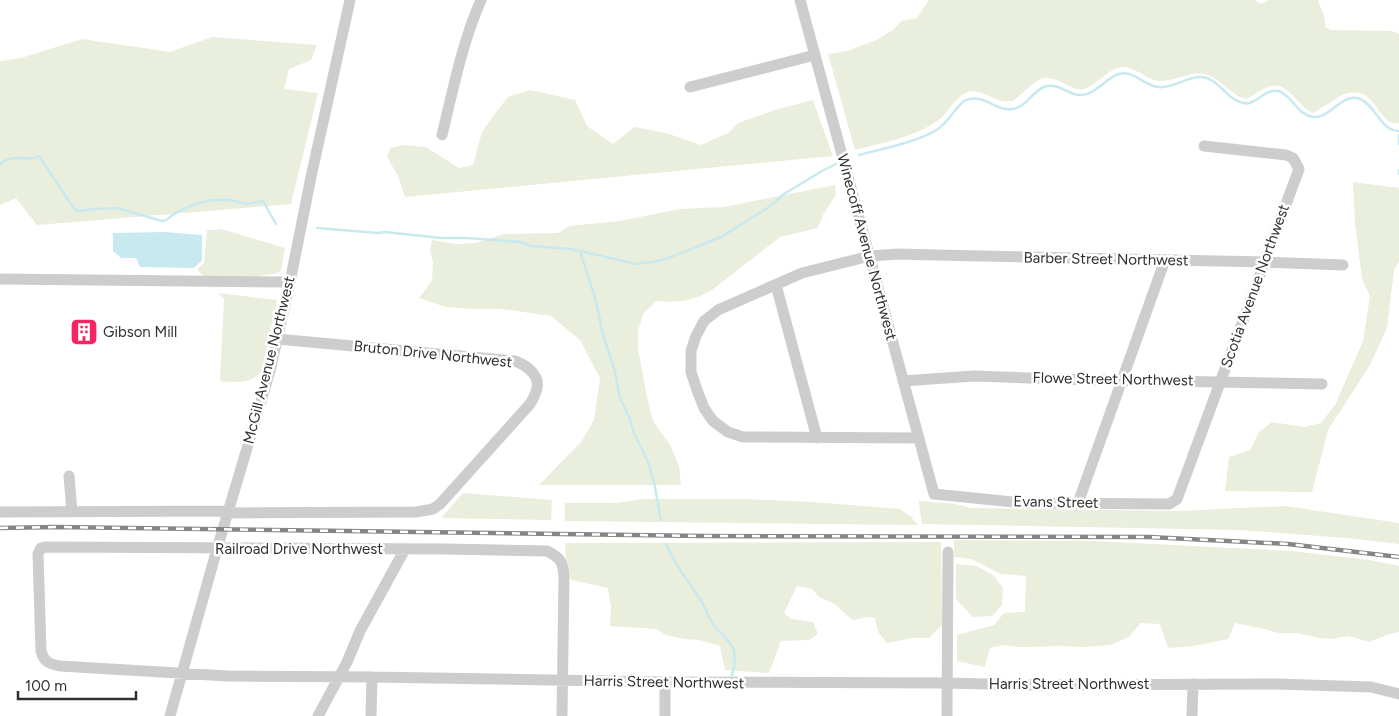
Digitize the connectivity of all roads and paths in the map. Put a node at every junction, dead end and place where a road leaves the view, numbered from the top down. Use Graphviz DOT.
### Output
graph roads {
  1 [pos="350,0"];
  2 [pos="481,0"];
  3 [pos="800,0"];
  4 [pos="815,55"];
  5 [pos="690,87"];
  6 [pos="442,135"];
  7 [pos="1204,146"];
  8 [pos="870,256"];
  9 [pos="1165,260"];
  10 [pos="1265,262"];
  11 [pos="1343,265"];
  12 [pos="0,279"];
  13 [pos="290,282"];
  14 [pos="776,285"];
  15 [pos="277,339"];
  16 [pos="903,380"];
  17 [pos="1122,380"];
  18 [pos="1220,381"];
  19 [pos="1322,384"];
  20 [pos="817,438"];
  21 [pos="919,438"];
  22 [pos="68,476"];
  23 [pos="934,494"];
  24 [pos="1177,499"];
  25 [pos="1078,503"];
  26 [pos="0,512"];
  27 [pos="72,512"];
  28 [pos="229,512"];
  29 [pos="41,548"];
  30 [pos="217,549"];
  31 [pos="405,549"];
  32 [pos="948,552"];
  33 [pos="182,673"];
  34 [pos="339,677"];
  35 [pos="372,677"];
  36 [pos="562,680"];
  37 [pos="665,682"];
  38 [pos="947,683"];
  39 [pos="1193,684"];
  40 [pos="1399,694"];
  41 [pos="170,716"];
  42 [pos="318,716"];
  43 [pos="371,716"];
  44 [pos="562,716"];
  45 [pos="664,716"];
  46 [pos="947,716"];
  47 [pos="1192,716"];
  1 -- 13 [label="street, McGill Avenue Northwest"];
  2 -- 6 [label="street"];
  3 -- 4 [label="street, Winecoff Avenue Northwest"];
  4 -- 5 [label="street"];
  4 -- 8 [label="street, Winecoff Avenue Northwest"];
  7 -- 10 [label="street, Scotia Avenue Northwest"];
  8 -- 9 [label="street, Barber Street Northwest"];
  8 -- 14 [label="street, Barber Street Northwest"];
  8 -- 16 [label="street, Winecoff Avenue Northwest"];
  9 -- 10 [label="street, Barber Street Northwest"];
  9 -- 17 [label="street"];
  10 -- 11 [label="street, Barber Street Northwest"];
  10 -- 18 [label="street, Scotia Avenue Northwest"];
  12 -- 13 [label="street"];
  13 -- 15 [label="street, McGill Avenue Northwest"];
  14 -- 20 [label="street"];
  14 -- 20 [label="street, Barber Street Northwest"];
  15 -- 28 [label="street, McGill Avenue Northwest"];
  15 -- 28 [label="street, Bruton Drive Northwest"];
  16 -- 17 [label="street, Flowe Street Northwest"];
  16 -- 21 [label="street, Winecoff Avenue Northwest"];
  17 -- 18 [label="street, Flowe Street Northwest"];
  17 -- 25 [label="street"];
  18 -- 19 [label="street, Flowe Street Northwest"];
  18 -- 24 [label="street, Scotia Avenue Northwest"];
  20 -- 21 [label="street, Barber Street Northwest"];
  21 -- 23 [label="street, Winecoff Avenue Northwest"];
  22 -- 27 [label="street"];
  23 -- 25 [label="street, Evans Street"];
  24 -- 25 [label="street, Evans Street"];
  26 -- 27 [label="street, Bruton Drive Northwest"];
  27 -- 28 [label="street, Bruton Drive Northwest"];
  28 -- 30 [label="street, McGill Avenue Northwest"];
  29 -- 30 [label="street, Railroad Drive Northwest"];
  29 -- 33 [label="street, Harris Street Northwest"];
  30 -- 31 [label="street, Railroad Drive Northwest"];
  30 -- 33 [label="street, McGill Avenue Northwest"];
  31 -- 34 [label="street"];
  31 -- 36 [label="street, Railroad Drive Northwest"];
  32 -- 38 [label="street"];
  33 -- 34 [label="street, Harris Street Northwest"];
  33 -- 41 [label="street, McGill Avenue Northwest"];
  34 -- 35 [label="street, Harris Street Northwest"];
  34 -- 42 [label="street"];
  35 -- 36 [label="street, Harris Street Northwest"];
  35 -- 43 [label="street"];
  36 -- 37 [label="street, Harris Street Northwest"];
  36 -- 44 [label="street"];
  37 -- 38 [label="street, Harris Street Northwest"];
  37 -- 45 [label="street"];
  38 -- 39 [label="street, Harris Street Northwest"];
  38 -- 46 [label="street"];
  39 -- 40 [label="street, Harris Street Northwest"];
  39 -- 47 [label="street"];
}
